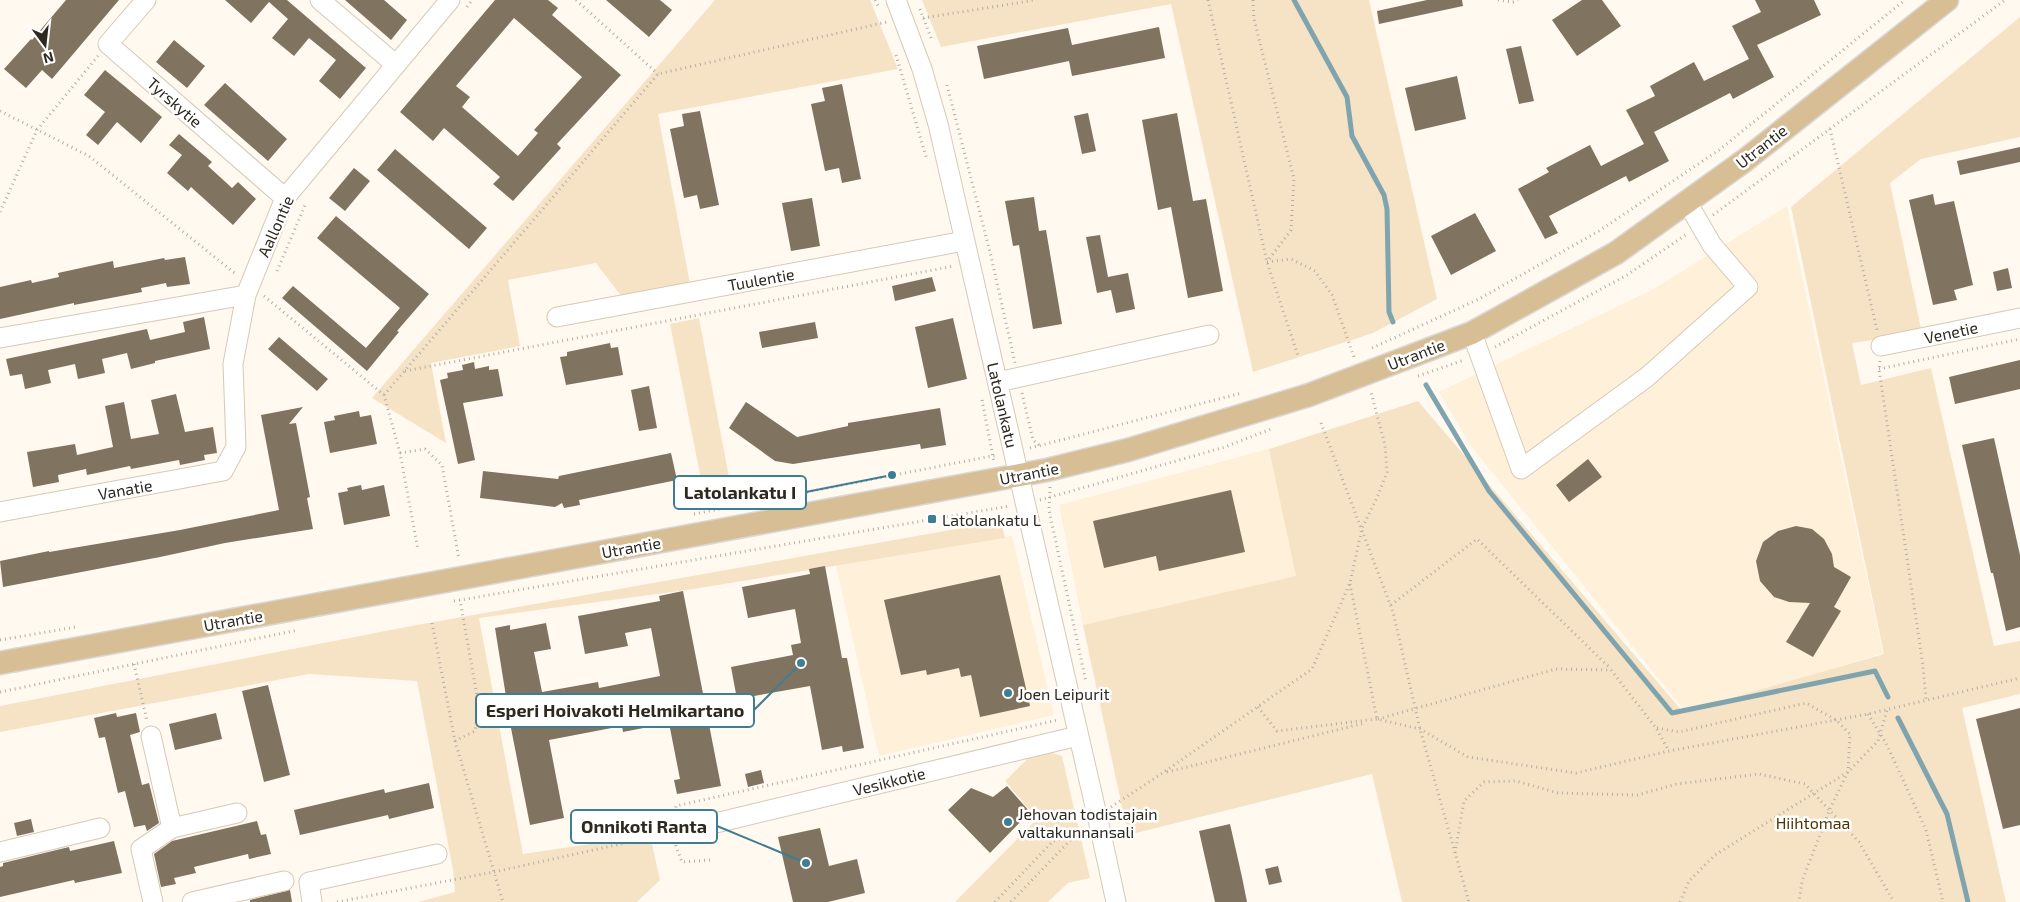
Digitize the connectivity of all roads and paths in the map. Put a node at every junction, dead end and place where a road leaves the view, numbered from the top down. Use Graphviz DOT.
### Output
graph roads {
  1 [pos="146,0"];
  2 [pos="320,0"];
  3 [pos="472,0"];
  4 [pos="576,0"];
  5 [pos="896,0"];
  6 [pos="1036,0"];
  7 [pos="1208,0"];
  8 [pos="1253,0"];
  9 [pos="1498,0"];
  10 [pos="1518,0"];
  11 [pos="1947,0"];
  12 [pos="2005,0"];
  13 [pos="918,5"];
  14 [pos="456,7"];
  15 [pos="924,18"];
  16 [pos="904,20"];
  17 [pos="932,42"];
  18 [pos="108,44"];
  19 [pos="395,64"];
  20 [pos="658,74"];
  21 [pos="944,76"];
  22 [pos="1830,129"];
  23 [pos="309,196"];
  24 [pos="285,198"];
  25 [pos="1687,202"];
  26 [pos="0,212"];
  27 [pos="1700,225"];
  28 [pos="964,241"];
  29 [pos="991,256"];
  30 [pos="1267,262"];
  31 [pos="969,263"];
  32 [pos="276,272"];
  33 [pos="269,289"];
  34 [pos="246,295"];
  35 [pos="263,306"];
  36 [pos="557,317"];
  37 [pos="2020,318"];
  38 [pos="1472,333"];
  39 [pos="1209,335"];
  40 [pos="0,338"];
  41 [pos="2020,339"];
  42 [pos="1881,346"];
  43 [pos="1479,355"];
  44 [pos="1298,356"];
  45 [pos="1354,357"];
  46 [pos="1879,369"];
  47 [pos="406,371"];
  48 [pos="1018,377"];
  49 [pos="1416,377"];
  50 [pos="998,382"];
  51 [pos="1380,389"];
  52 [pos="1371,392"];
  53 [pos="1362,395"];
  54 [pos="384,396"];
  55 [pos="1321,424"];
  56 [pos="1280,425"];
  57 [pos="236,446"];
  58 [pos="400,453"];
  59 [pos="1047,470"];
  60 [pos="1020,475"];
  61 [pos="1049,498"];
  62 [pos="1025,503"];
  63 [pos="0,512"];
  64 [pos="1362,528"];
  65 [pos="459,559"];
  66 [pos="1350,583"];
  67 [pos="460,600"];
  68 [pos="452,601"];
  69 [pos="1391,605"];
  70 [pos="432,623"];
  71 [pos="300,629"];
  72 [pos="0,662"];
  73 [pos="134,664"];
  74 [pos="1611,670"];
  75 [pos="2020,678"];
  76 [pos="0,692"];
  77 [pos="1926,699"];
  78 [pos="1258,707"];
  79 [pos="1415,708"];
  80 [pos="1887,709"];
  81 [pos="1868,714"];
  82 [pos="1378,719"];
  83 [pos="1836,720"];
  84 [pos="1656,728"];
  85 [pos="1420,729"];
  86 [pos="1880,734"];
  87 [pos="150,736"];
  88 [pos="1078,736"];
  89 [pos="455,741"];
  90 [pos="1669,751"];
  91 [pos="1164,772"];
  92 [pos="1848,772"];
  93 [pos="1814,793"];
  94 [pos="1830,810"];
  95 [pos="237,813"];
  96 [pos="1097,815"];
  97 [pos="699,827"];
  98 [pos="100,828"];
  99 [pos="172,828"];
  100 [pos="1074,835"];
  101 [pos="1,846"];
  102 [pos="1455,853"];
  103 [pos="437,854"];
  104 [pos="494,872"];
  105 [pos="284,881"];
  106 [pos="224,898"];
  107 [pos="153,902"];
  108 [pos="192,902"];
  109 [pos="312,902"];
  110 [pos="337,902"];
  111 [pos="503,902"];
  112 [pos="995,902"];
  113 [pos="1011,902"];
  114 [pos="1116,902"];
  115 [pos="1469,902"];
  116 [pos="1680,902"];
  117 [pos="1799,902"];
  118 [pos="1894,902"];
  119 [pos="1943,902"];
  1 -- 18 [label="street"];
  2 -- 19 [label="street"];
  3 -- 14 [label="path"];
  4 -- 20 [label="path"];
  5 -- 16 [label="street, Latolankatu"];
  6 -- 15 [label="path"];
  7 -- 30 [label="path"];
  8 -- 30 [label="path"];
  9 -- 10 [label="path"];
  11 -- 25 [label="main road, Utrantie"];
  12 -- 22 [label="path"];
  13 -- 15 [label="path"];
  14 -- 19 [label="street, Aallontie"];
  15 -- 16 [label="path"];
  15 -- 17 [label="path"];
  16 -- 20 [label="path"];
  16 -- 28 [label="street, Latolankatu"];
  18 -- 24 [label="street, Tyrskytie"];
  18 -- 26 [label="path"];
  19 -- 24 [label="street, Aallontie"];
  20 -- 47 [label="path"];
  21 -- 29 [label="path"];
  22 -- 27 [label="path"];
  22 -- 42 [label="path"];
  23 -- 32 [label="path"];
  24 -- 34 [label="street, Aallontie"];
  25 -- 27 [label="street"];
  25 -- 38 [label="main road, Utrantie"];
  27 -- 43 [label="path"];
  27 -- 43 [label="street"];
  28 -- 31 [label="street, Latolankatu"];
  28 -- 36 [label="street, Tuulentie"];
  29 -- 31 [label="path"];
  29 -- 48 [label="path"];
  30 -- 44 [label="path"];
  30 -- 45 [label="path"];
  31 -- 47 [label="path"];
  31 -- 50 [label="street, Latolankatu"];
  33 -- 35 [label="path"];
  34 -- 40 [label="street"];
  34 -- 57 [label="street, Aallontie"];
  37 -- 42 [label="street, Venetie"];
  38 -- 43 [label="street"];
  38 -- 59 [label="main road, Utrantie"];
  39 -- 48 [label="street"];
  41 -- 46 [label="path"];
  42 -- 46 [label="path"];
  43 -- 49 [label="path"];
  46 -- 77 [label="path"];
  47 -- 54 [label="path"];
  48 -- 50 [label="street"];
  48 -- 59 [label="path"];
  50 -- 60 [label="street, Latolankatu"];
  51 -- 52 [label="path"];
  52 -- 53 [label="path"];
  52 -- 64 [label="path"];
  55 -- 64 [label="path"];
  56 -- 61 [label="path"];
  57 -- 63 [label="street, Vanatie"];
  58 -- 65 [label="path"];
  59 -- 60 [label="main road, Utrantie"];
  59 -- 61 [label="path"];
  60 -- 62 [label="street, Latolankatu"];
  60 -- 72 [label="main road, Utrantie"];
  61 -- 62 [label="path"];
  62 -- 67 [label="path"];
  62 -- 88 [label="street, Latolankatu"];
  64 -- 66 [label="path"];
  64 -- 69 [label="path"];
  66 -- 78 [label="path"];
  66 -- 82 [label="path"];
  67 -- 68 [label="path"];
  67 -- 89 [label="path"];
  69 -- 74 [label="path"];
  69 -- 79 [label="path"];
  70 -- 89 [label="path"];
  71 -- 73 [label="path"];
  73 -- 76 [label="path"];
  73 -- 87 [label="path"];
  74 -- 79 [label="path"];
  74 -- 84 [label="path"];
  75 -- 77 [label="path"];
  77 -- 80 [label="path"];
  78 -- 82 [label="path"];
  78 -- 91 [label="path"];
  79 -- 82 [label="path"];
  79 -- 85 [label="path"];
  80 -- 81 [label="path"];
  80 -- 86 [label="path"];
  81 -- 83 [label="path"];
  81 -- 86 [label="path"];
  82 -- 85 [label="path"];
  82 -- 91 [label="path"];
  83 -- 84 [label="path"];
  83 -- 90 [label="path"];
  83 -- 92 [label="path"];
  84 -- 90 [label="path"];
  85 -- 90 [label="path"];
  85 -- 102 [label="path"];
  86 -- 92 [label="path"];
  86 -- 119 [label="path"];
  87 -- 99 [label="street"];
  88 -- 96 [label="street, Latolankatu"];
  88 -- 97 [label="street, Vesikkotie"];
  89 -- 104 [label="path"];
  91 -- 96 [label="path"];
  92 -- 93 [label="path"];
  92 -- 94 [label="path"];
  93 -- 94 [label="path"];
  93 -- 102 [label="path"];
  93 -- 116 [label="path"];
  94 -- 117 [label="path"];
  94 -- 118 [label="path"];
  95 -- 99 [label="street"];
  96 -- 100 [label="path"];
  96 -- 114 [label="street, Latolankatu"];
  97 -- 104 [label="path"];
  98 -- 101 [label="street"];
  99 -- 107 [label="street"];
  100 -- 112 [label="path"];
  100 -- 113 [label="path"];
  102 -- 115 [label="path"];
  103 -- 109 [label="street"];
  104 -- 110 [label="path"];
  104 -- 111 [label="path"];
  105 -- 106 [label="street"];
  106 -- 108 [label="street"];
}
